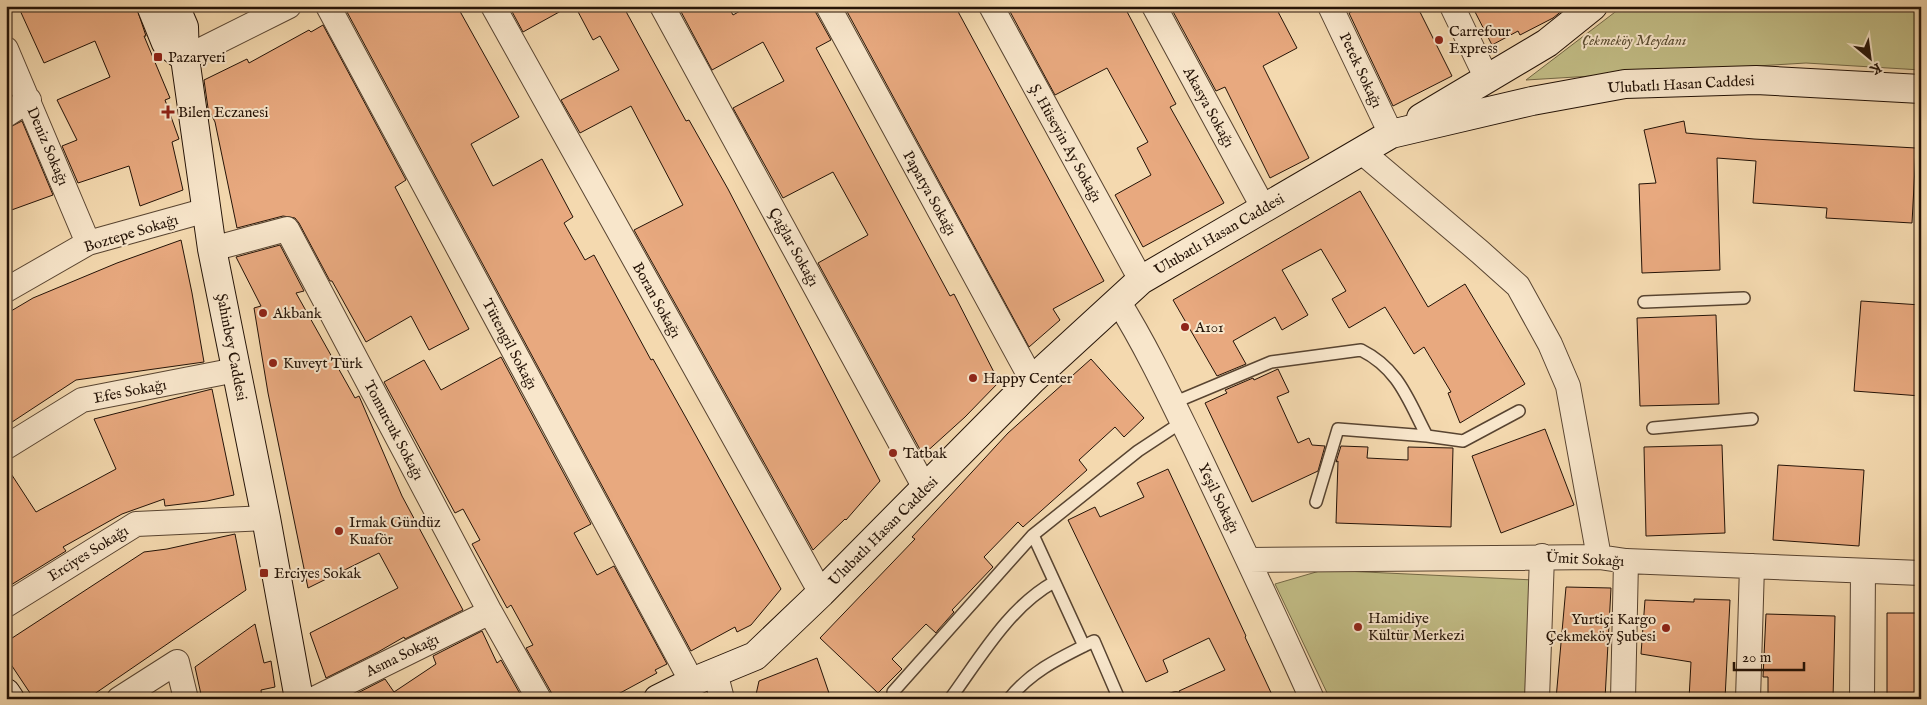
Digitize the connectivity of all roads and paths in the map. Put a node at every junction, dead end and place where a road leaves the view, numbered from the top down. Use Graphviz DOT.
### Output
graph roads {
  1 [pos="151,6"];
  2 [pos="175,6"];
  3 [pos="288,6"];
  4 [pos="328,6"];
  5 [pos="493,6"];
  6 [pos="662,6"];
  7 [pos="828,6"];
  8 [pos="991,6"];
  9 [pos="1154,6"];
  10 [pos="1330,6"];
  11 [pos="1452,6"];
  12 [pos="1591,7"];
  13 [pos="6,49"];
  14 [pos="185,58"];
  15 [pos="1518,61"];
  16 [pos="1487,79"];
  17 [pos="1921,89"];
  18 [pos="29,100"];
  19 [pos="1532,101"];
  20 [pos="6,115"];
  21 [pos="1391,134"];
  22 [pos="1362,152"];
  23 [pos="1264,207"];
  24 [pos="207,210"];
  25 [pos="88,243"];
  26 [pos="212,249"];
  27 [pos="1141,280"];
  28 [pos="6,290"];
  29 [pos="1744,298"];
  30 [pos="1118,301"];
  31 [pos="1644,302"];
  32 [pos="236,370"];
  33 [pos="1032,380"];
  34 [pos="1519,411"];
  35 [pos="1177,413"];
  36 [pos="1752,419"];
  37 [pos="1653,428"];
  38 [pos="1427,436"];
  39 [pos="6,447"];
  40 [pos="926,488"];
  41 [pos="1316,502"];
  42 [pos="266,518"];
  43 [pos="1033,535"];
  44 [pos="1542,556"];
  45 [pos="1600,556"];
  46 [pos="1249,560"];
  47 [pos="1626,560"];
  48 [pos="1752,566"];
  49 [pos="1863,571"];
  50 [pos="1921,574"];
  51 [pos="1054,582"];
  52 [pos="821,594"];
  53 [pos="6,605"];
  54 [pos="490,612"];
  55 [pos="1084,646"];
  56 [pos="703,677"];
  57 [pos="893,692"];
  58 [pos="6,693"];
  59 [pos="10,699"];
  60 [pos="119,699"];
  61 [pos="186,699"];
  62 [pos="299,699"];
  63 [pos="314,699"];
  64 [pos="538,699"];
  65 [pos="658,699"];
  66 [pos="722,699"];
  67 [pos="950,699"];
  68 [pos="1009,699"];
  69 [pos="1119,699"];
  70 [pos="1312,699"];
  71 [pos="1537,699"];
  72 [pos="1623,699"];
  73 [pos="1748,699"];
  74 [pos="1862,699"];
  1 -- 14 [label="street"];
  2 -- 14 [label="street, Şahinbey Caddesi"];
  3 -- 14 [label="street"];
  4 -- 56 [label="street, Tütengil Sokağı"];
  5 -- 52 [label="street, Boran Sokağı"];
  6 -- 40 [label="street, Çağlar Sokağı"];
  7 -- 33 [label="street, Papatya Sokağı"];
  8 -- 27 [label="street, Ş. Hüseyin Ay Sokağı"];
  9 -- 23 [label="street, Akasya Sokağı"];
  10 -- 21 [label="street, Petek Sokağı"];
  11 -- 16 [label="street"];
  12 -- 15 [label="street"];
  13 -- 18 [label="street, Deniz Sokağı"];
  14 -- 24 [label="street, Şahinbey Caddesi"];
  15 -- 16 [label="street"];
  15 -- 19 [label="street"];
  16 -- 21 [label="street"];
  17 -- 19 [label="street, Ulubatlı Hasan Caddesi"];
  18 -- 20 [label="street"];
  18 -- 25 [label="street, Deniz Sokağı"];
  19 -- 21 [label="street, Ulubatlı Hasan Caddesi"];
  21 -- 22 [label="street, Ulubatlı Hasan Caddesi"];
  22 -- 23 [label="street, Ulubatlı Hasan Caddesi"];
  22 -- 45 [label="street"];
  23 -- 27 [label="street, Ulubatlı Hasan Caddesi"];
  24 -- 25 [label="street, Boztepe Sokağı"];
  24 -- 26 [label="street, Şahinbey Caddesi"];
  25 -- 28 [label="street, Boztepe Sokağı"];
  26 -- 32 [label="street, Şahinbey Caddesi"];
  26 -- 54 [label="street, Tomurcuk Sokağı"];
  27 -- 30 [label="street, Ulubatlı Hasan Caddesi"];
  29 -- 31 [label="lane"];
  30 -- 33 [label="street, Ulubatlı Hasan Caddesi"];
  30 -- 35 [label="street, Yeşil Sokağı"];
  32 -- 39 [label="street, Efes Sokağı"];
  32 -- 42 [label="street, Şahinbey Caddesi"];
  33 -- 40 [label="street, Ulubatlı Hasan Caddesi"];
  34 -- 38 [label="lane"];
  35 -- 38 [label="lane"];
  35 -- 43 [label="lane"];
  35 -- 46 [label="street, Yeşil Sokağı"];
  36 -- 37 [label="lane"];
  38 -- 41 [label="lane"];
  40 -- 52 [label="street, Ulubatlı Hasan Caddesi"];
  42 -- 53 [label="street, Erciyes Sokağı"];
  42 -- 62 [label="street, Şahinbey Caddesi"];
  43 -- 51 [label="lane"];
  43 -- 57 [label="lane"];
  44 -- 45 [label="street, Ümit Sokağı"];
  44 -- 46 [label="street, Ümit Sokağı"];
  44 -- 71 [label="street"];
  45 -- 47 [label="street, Ümit Sokağı"];
  46 -- 70 [label="street, Yeşil Sokağı"];
  47 -- 48 [label="street, Ümit Sokağı"];
  47 -- 72 [label="street"];
  48 -- 49 [label="street, Ümit Sokağı"];
  48 -- 73 [label="street"];
  49 -- 50 [label="street, Ümit Sokağı"];
  49 -- 74 [label="street"];
  51 -- 55 [label="lane"];
  51 -- 67 [label="lane"];
  52 -- 56 [label="street, Ulubatlı Hasan Caddesi"];
  54 -- 63 [label="street, Asma Sokağı"];
  54 -- 64 [label="street, Tomurcuk Sokağı"];
  55 -- 68 [label="lane"];
  55 -- 69 [label="lane"];
  56 -- 65 [label="street, Ulubatlı Hasan Caddesi"];
  56 -- 66 [label="street, Tütengil Sokağı"];
  58 -- 59 [label="street"];
  60 -- 61 [label="street"];
}
